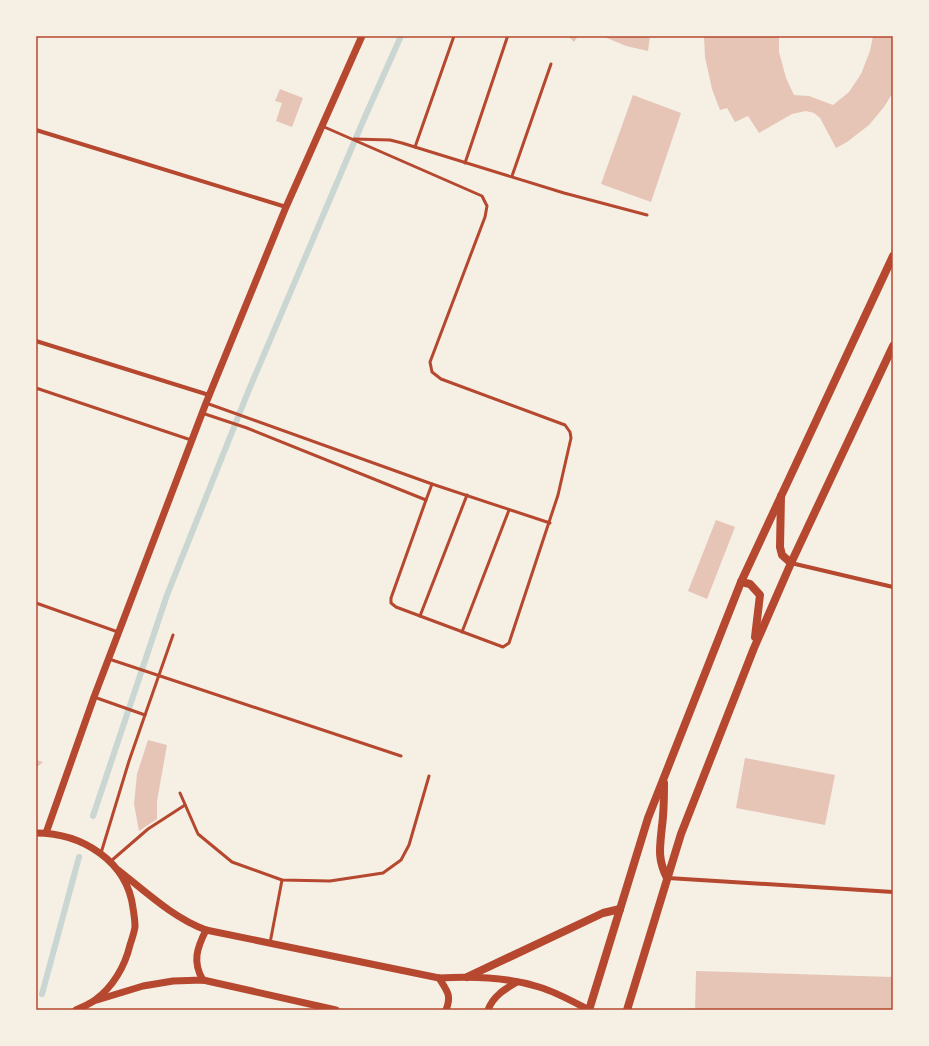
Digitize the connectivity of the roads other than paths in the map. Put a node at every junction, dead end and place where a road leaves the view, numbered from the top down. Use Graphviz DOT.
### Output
graph roads {
  1 [pos="362,36"];
  2 [pos="454,36"];
  3 [pos="507,38"];
  4 [pos="551,64"];
  5 [pos="322,126"];
  6 [pos="36,130"];
  7 [pos="352,139"];
  8 [pos="415,147"];
  9 [pos="465,162"];
  10 [pos="512,176"];
  11 [pos="286,207"];
  12 [pos="647,215"];
  13 [pos="893,256"];
  14 [pos="36,341"];
  15 [pos="893,346"];
  16 [pos="36,388"];
  17 [pos="209,395"];
  18 [pos="206,403"];
  19 [pos="202,413"];
  20 [pos="192,440"];
  21 [pos="432,484"];
  22 [pos="781,493"];
  23 [pos="467,496"];
  24 [pos="426,500"];
  25 [pos="509,510"];
  26 [pos="550,523"];
  27 [pos="791,563"];
  28 [pos="741,582"];
  29 [pos="893,586"];
  30 [pos="36,603"];
  31 [pos="420,616"];
  32 [pos="118,632"];
  33 [pos="462,632"];
  34 [pos="173,635"];
  35 [pos="754,648"];
  36 [pos="108,659"];
  37 [pos="159,676"];
  38 [pos="94,696"];
  39 [pos="145,715"];
  40 [pos="401,756"];
  41 [pos="665,774"];
  42 [pos="429,776"];
  43 [pos="180,793"];
  44 [pos="185,805"];
  45 [pos="36,833"];
  46 [pos="46,833"];
  47 [pos="101,853"];
  48 [pos="111,861"];
  49 [pos="118,870"];
  50 [pos="667,878"];
  51 [pos="282,880"];
  52 [pos="893,892"];
  53 [pos="620,909"];
  54 [pos="206,930"];
  55 [pos="270,944"];
  56 [pos="467,977"];
  57 [pos="439,978"];
  58 [pos="203,980"];
  59 [pos="517,982"];
  60 [pos="95,1001"];
  61 [pos="76,1010"];
  62 [pos="336,1010"];
  63 [pos="446,1010"];
  64 [pos="488,1010"];
  65 [pos="589,1010"];
  66 [pos="627,1010"];
  1 -- 5 [label="street"];
  2 -- 8 [label="lane"];
  3 -- 9 [label="lane"];
  4 -- 10 [label="lane"];
  5 -- 7 [label="lane"];
  5 -- 11 [label="street"];
  6 -- 11 [label="street"];
  7 -- 8 [label="lane"];
  7 -- 26 [label="lane"];
  8 -- 9 [label="lane"];
  9 -- 10 [label="lane"];
  10 -- 12 [label="lane"];
  11 -- 17 [label="street"];
  13 -- 22 [label="main road"];
  14 -- 17 [label="street"];
  15 -- 27 [label="main road"];
  16 -- 20 [label="lane"];
  17 -- 18 [label="street"];
  18 -- 19 [label="street"];
  18 -- 21 [label="lane"];
  19 -- 20 [label="street"];
  19 -- 24 [label="lane"];
  20 -- 32 [label="street"];
  21 -- 23 [label="lane"];
  21 -- 24 [label="lane"];
  22 -- 27 [label="main road"];
  22 -- 28 [label="main road"];
  23 -- 25 [label="lane"];
  23 -- 31 [label="lane"];
  24 -- 31 [label="lane"];
  25 -- 26 [label="lane"];
  25 -- 33 [label="lane"];
  26 -- 33 [label="lane"];
  27 -- 29 [label="street"];
  27 -- 35 [label="main road"];
  28 -- 35 [label="main road"];
  28 -- 41 [label="main road"];
  30 -- 32 [label="lane"];
  31 -- 33 [label="lane"];
  32 -- 36 [label="street"];
  34 -- 37 [label="lane"];
  35 -- 50 [label="main road"];
  36 -- 37 [label="lane"];
  36 -- 38 [label="street"];
  37 -- 39 [label="lane"];
  37 -- 40 [label="lane"];
  38 -- 39 [label="lane"];
  38 -- 46 [label="street"];
  39 -- 47 [label="lane"];
  41 -- 50 [label="main road"];
  41 -- 53 [label="main road"];
  42 -- 51 [label="lane"];
  43 -- 44 [label="lane"];
  44 -- 48 [label="lane"];
  44 -- 51 [label="lane"];
  45 -- 46 [label="street"];
  46 -- 47 [label="street"];
  47 -- 48 [label="street"];
  48 -- 49 [label="street"];
  49 -- 54 [label="street"];
  49 -- 60 [label="street"];
  50 -- 52 [label="street"];
  50 -- 66 [label="main road"];
  51 -- 55 [label="lane"];
  53 -- 56 [label="main road"];
  53 -- 65 [label="main road"];
  54 -- 55 [label="street"];
  54 -- 58 [label="street"];
  55 -- 57 [label="street"];
  56 -- 57 [label="street"];
  56 -- 59 [label="street"];
  57 -- 63 [label="street"];
  58 -- 60 [label="street"];
  58 -- 62 [label="street"];
  59 -- 64 [label="street"];
  59 -- 65 [label="street"];
  60 -- 61 [label="street"];
}
